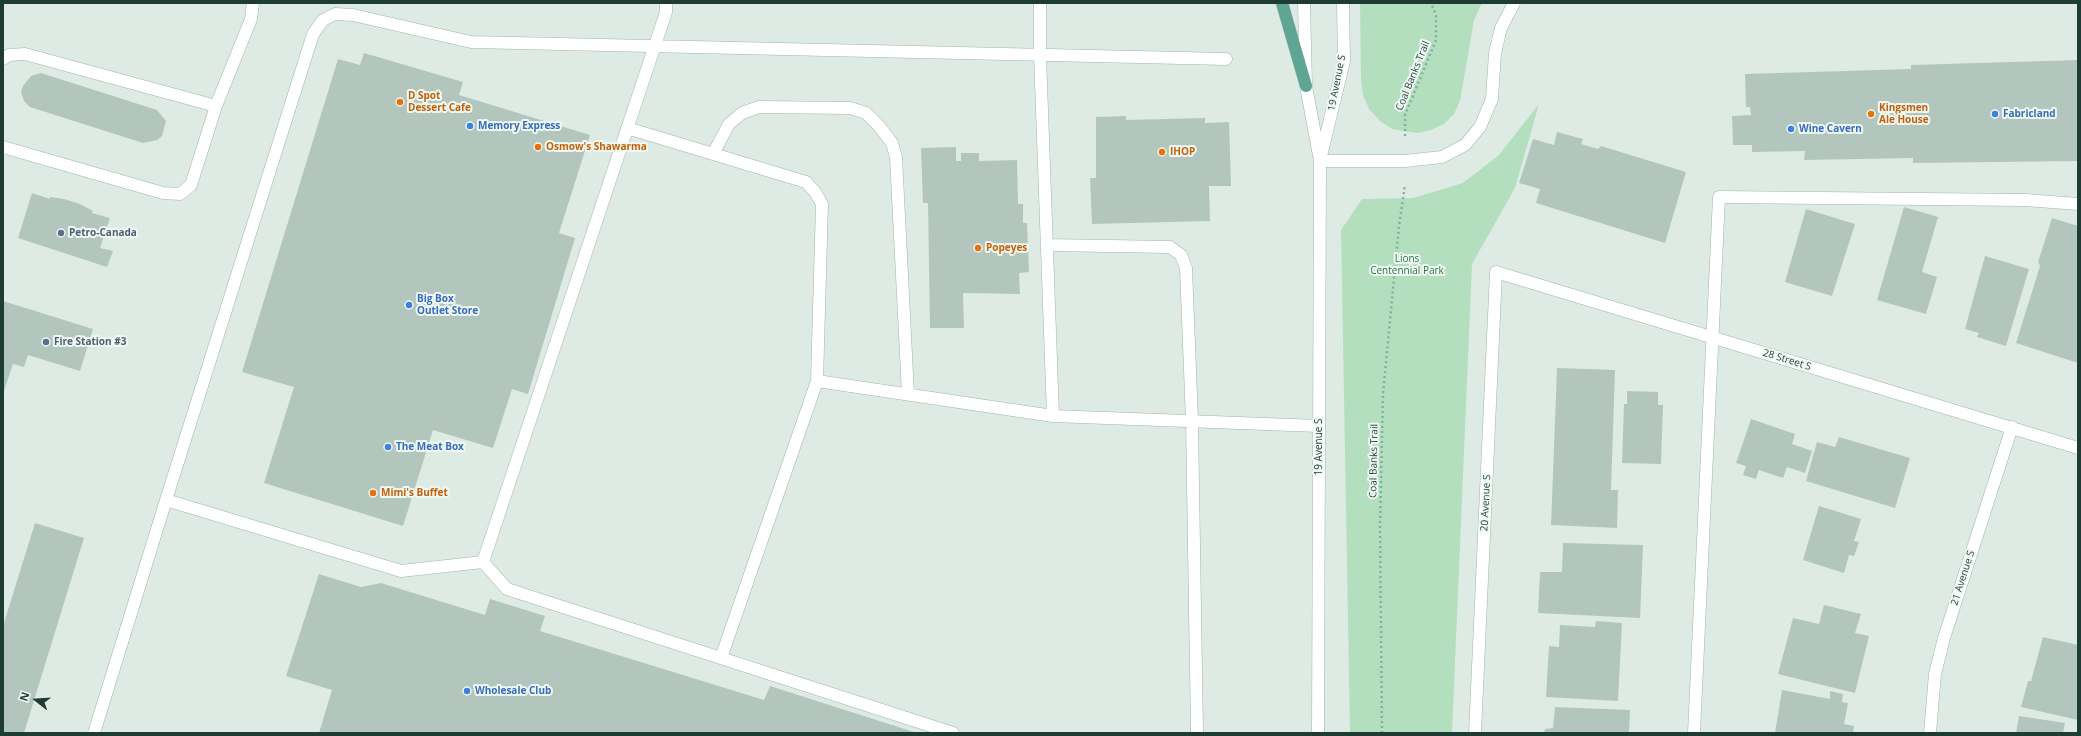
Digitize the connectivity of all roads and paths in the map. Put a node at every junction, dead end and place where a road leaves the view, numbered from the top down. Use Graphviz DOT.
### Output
graph roads {
  1 [pos="253,3"];
  2 [pos="666,3"];
  3 [pos="1040,3"];
  4 [pos="1282,3"];
  5 [pos="1304,3"];
  6 [pos="1343,3"];
  7 [pos="1431,3"];
  8 [pos="1514,3"];
  9 [pos="654,47"];
  10 [pos="1040,55"];
  11 [pos="3,59"];
  12 [pos="1226,59"];
  13 [pos="1306,86"];
  14 [pos="216,106"];
  15 [pos="627,128"];
  16 [pos="1405,132"];
  17 [pos="3,147"];
  18 [pos="713,154"];
  19 [pos="1320,161"];
  20 [pos="1404,190"];
  21 [pos="2078,204"];
  22 [pos="1047,245"];
  23 [pos="1496,272"];
  24 [pos="1712,337"];
  25 [pos="817,381"];
  26 [pos="908,394"];
  27 [pos="1053,416"];
  28 [pos="1192,421"];
  29 [pos="1319,426"];
  30 [pos="2012,427"];
  31 [pos="2078,448"];
  32 [pos="166,500"];
  33 [pos="483,562"];
  34 [pos="721,658"];
  35 [pos="94,733"];
  36 [pos="953,733"];
  37 [pos="1197,733"];
  38 [pos="1318,733"];
  39 [pos="1382,733"];
  40 [pos="1475,733"];
  41 [pos="1694,733"];
  42 [pos="1930,733"];
  1 -- 14 [label="street"];
  2 -- 9 [label="street"];
  3 -- 10 [label="street"];
  4 -- 13 [label="main road"];
  5 -- 13 [label="street, 19 Avenue S"];
  6 -- 19 [label="street, 19 Avenue S"];
  7 -- 16 [label="path, Coal Banks Trail"];
  8 -- 19 [label="street"];
  9 -- 10 [label="street"];
  9 -- 15 [label="street"];
  9 -- 32 [label="street"];
  10 -- 12 [label="street"];
  10 -- 22 [label="street"];
  11 -- 14 [label="street"];
  13 -- 19 [label="street, 19 Avenue S"];
  14 -- 17 [label="street"];
  15 -- 18 [label="street"];
  15 -- 33 [label="street"];
  18 -- 25 [label="street"];
  18 -- 26 [label="street"];
  19 -- 29 [label="street, 19 Avenue S"];
  20 -- 39 [label="path, Coal Banks Trail"];
  21 -- 24 [label="street"];
  22 -- 27 [label="street"];
  22 -- 28 [label="street"];
  23 -- 24 [label="street, 28 Street S"];
  23 -- 40 [label="street, 20 Avenue S"];
  24 -- 30 [label="street, 28 Street S"];
  24 -- 41 [label="street"];
  25 -- 26 [label="street"];
  25 -- 34 [label="street"];
  26 -- 27 [label="street"];
  27 -- 28 [label="street"];
  28 -- 29 [label="street"];
  28 -- 37 [label="street"];
  29 -- 38 [label="street, 19 Avenue S"];
  30 -- 31 [label="street, 28 Street S"];
  30 -- 42 [label="street, 21 Avenue S"];
  32 -- 33 [label="street"];
  32 -- 35 [label="street"];
  33 -- 34 [label="street"];
  34 -- 36 [label="street"];
}
